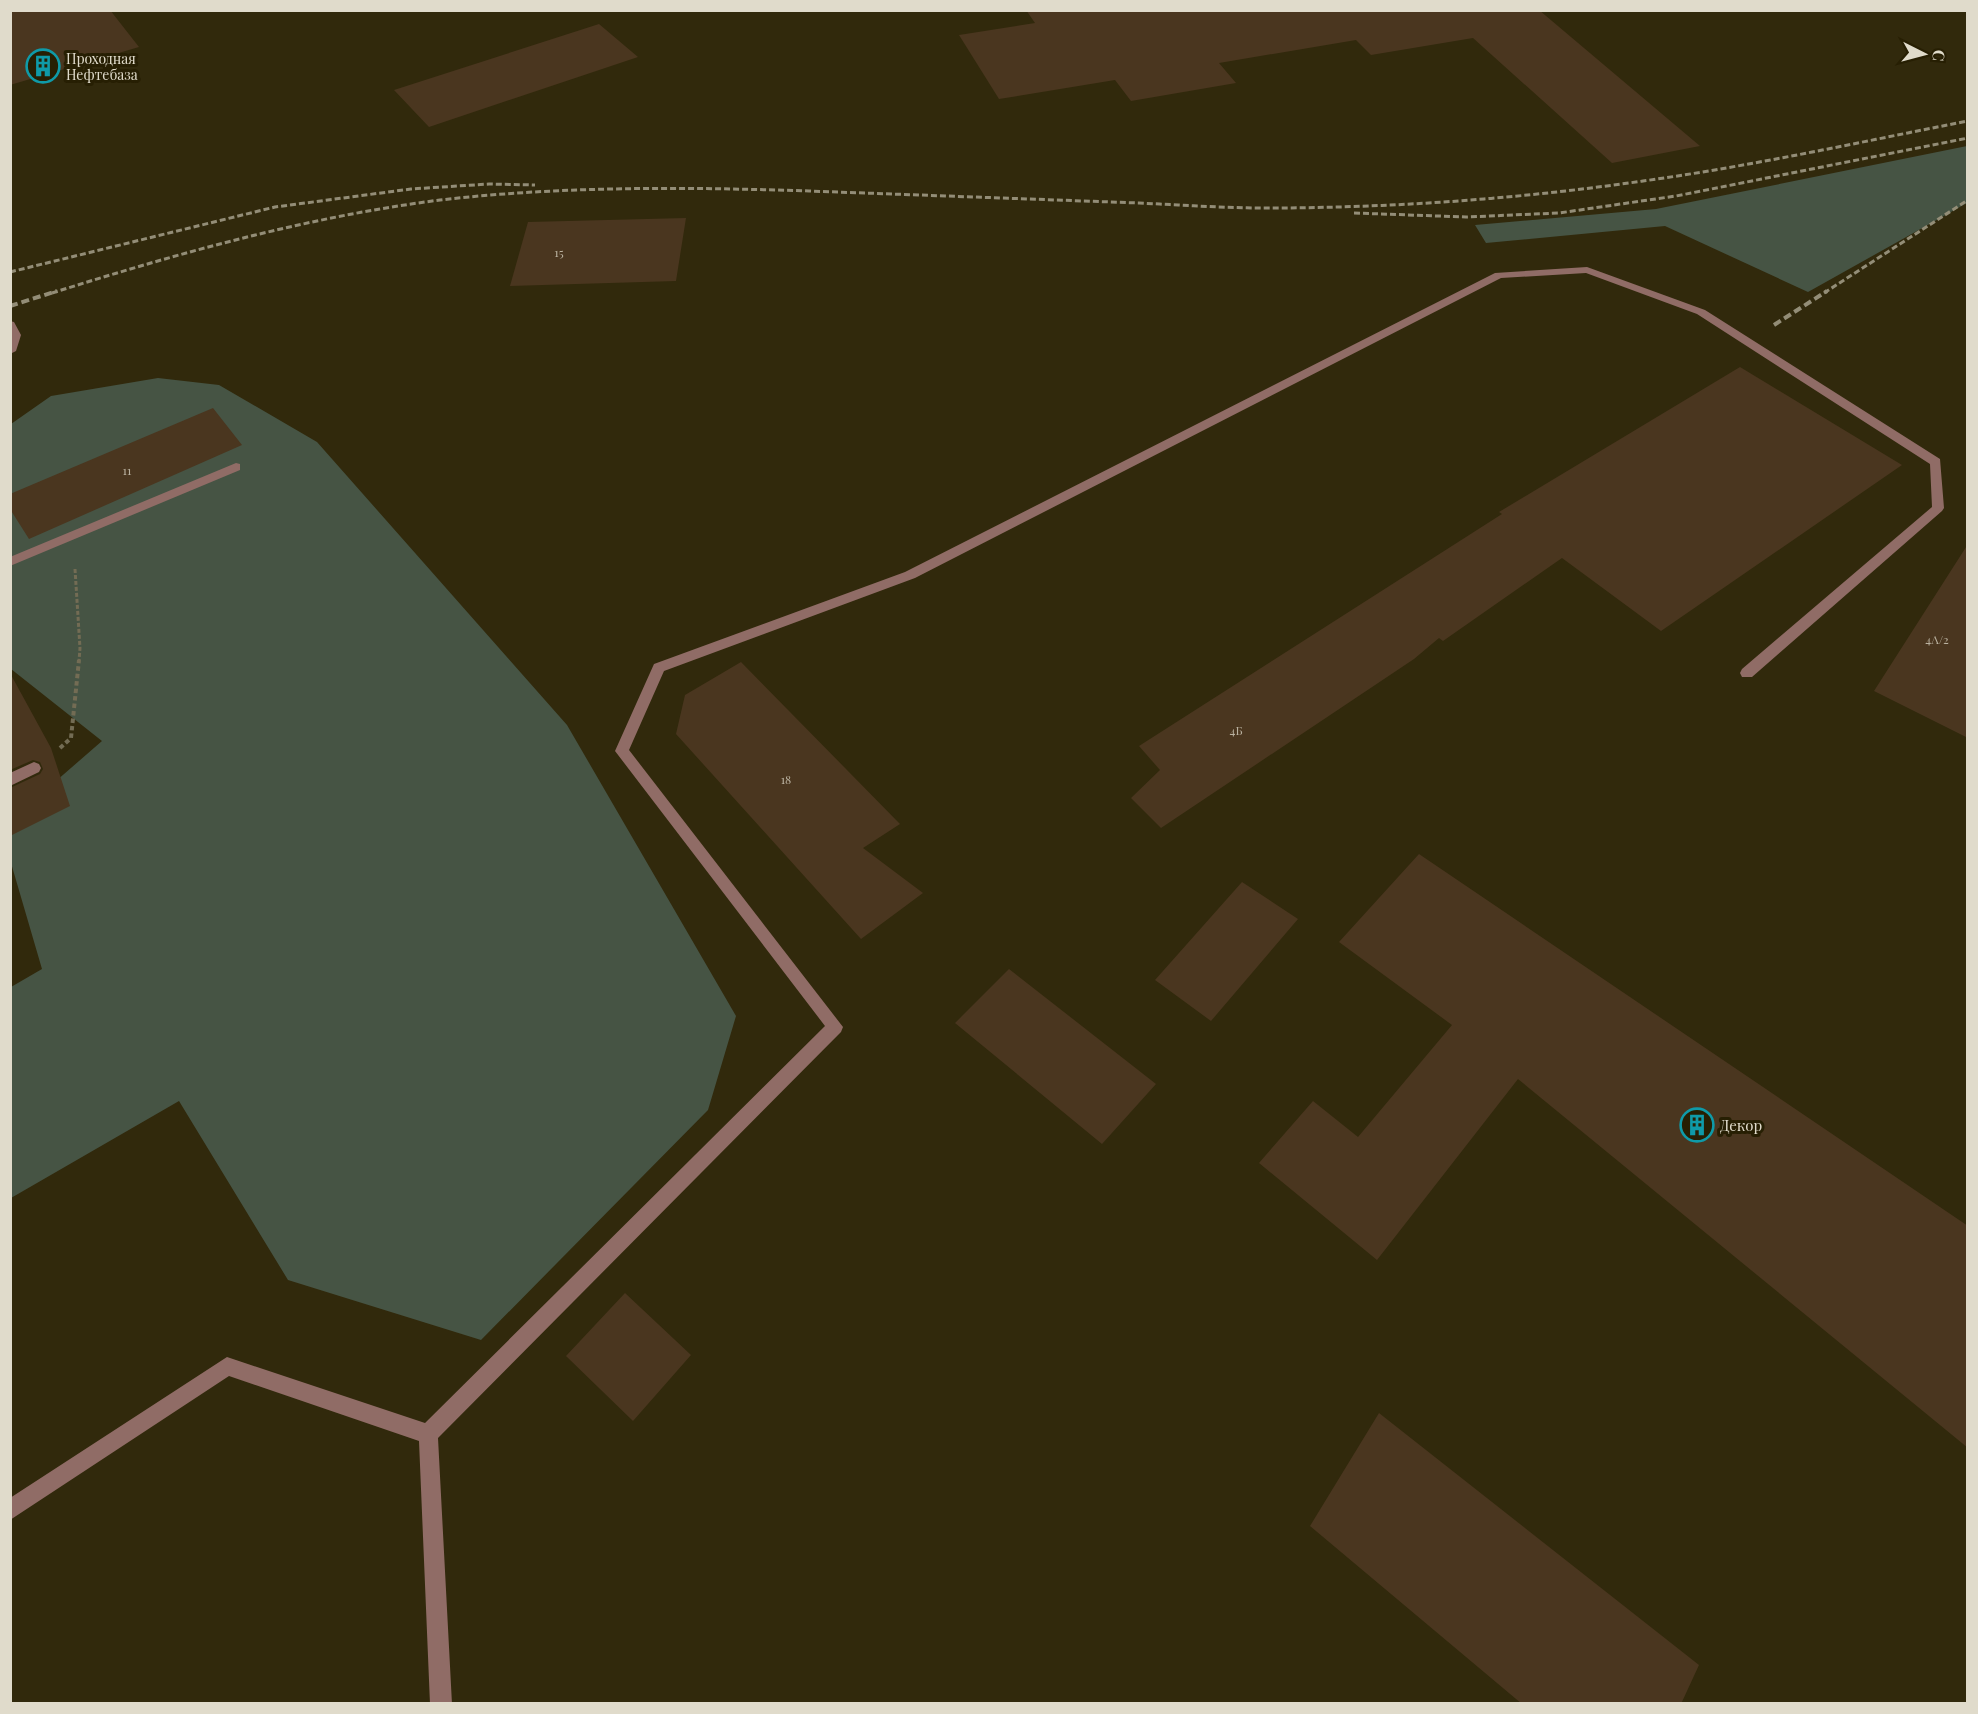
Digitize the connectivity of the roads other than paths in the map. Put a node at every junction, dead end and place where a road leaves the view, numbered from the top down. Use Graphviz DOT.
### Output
graph roads {
  1 [pos="10,324"];
  2 [pos="10,351"];
  3 [pos="236,466"];
  4 [pos="10,562"];
  5 [pos="1747,673"];
  6 [pos="34,768"];
  7 [pos="10,780"];
  8 [pos="428,1434"];
  9 [pos="10,1510"];
  10 [pos="441,1704"];
  1 -- 2 [label="street"];
  3 -- 4 [label="street"];
  5 -- 8 [label="street"];
  6 -- 7 [label="street"];
  8 -- 9 [label="street"];
  8 -- 10 [label="street"];
}
